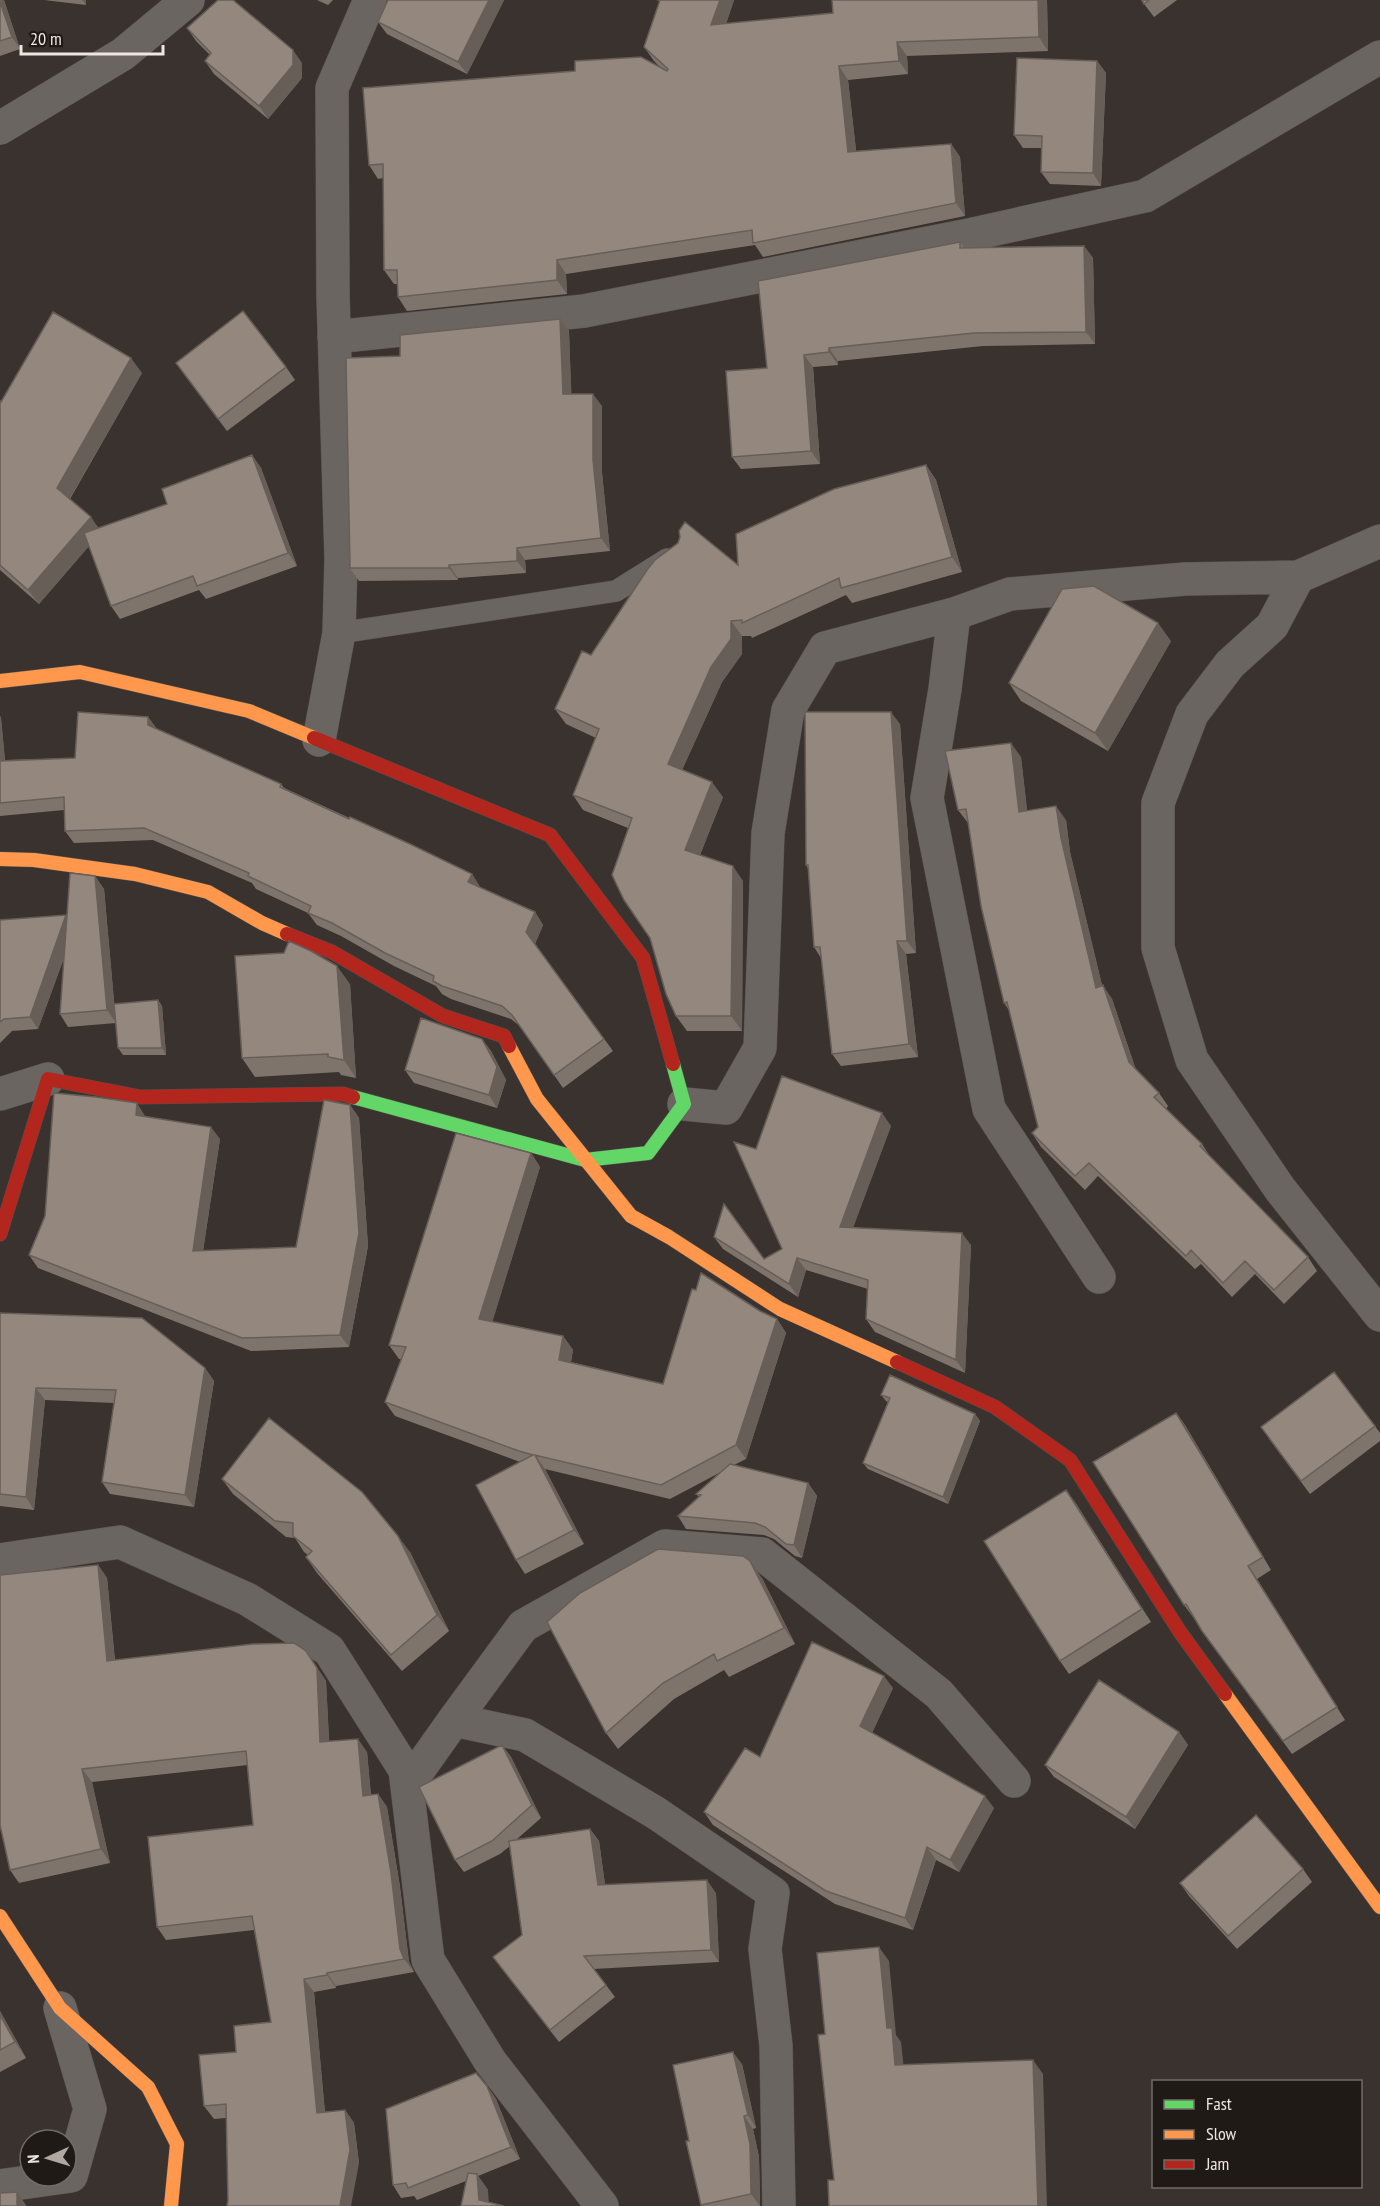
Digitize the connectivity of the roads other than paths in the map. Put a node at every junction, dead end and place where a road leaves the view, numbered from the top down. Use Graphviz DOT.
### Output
graph roads {
  1 [pos="188,0"];
  2 [pos="369,0"];
  3 [pos="1380,57"];
  4 [pos="0,128"];
  5 [pos="334,337"];
  6 [pos="1380,541"];
  7 [pos="678,552"];
  8 [pos="1298,577"];
  9 [pos="954,614"];
  10 [pos="339,633"];
  11 [pos="0,681"];
  12 [pos="319,740"];
  13 [pos="0,859"];
  14 [pos="48,1079"];
  15 [pos="0,1094"];
  16 [pos="684,1104"];
  17 [pos="585,1160"];
  18 [pos="0,1234"];
  19 [pos="1099,1277"];
  20 [pos="1380,1315"];
  21 [pos="0,1560"];
  22 [pos="454,1720"];
  23 [pos="405,1770"];
  24 [pos="1014,1781"];
  25 [pos="1380,1907"];
  26 [pos="0,1916"];
  27 [pos="60,2008"];
  28 [pos="0,2186"];
  29 [pos="171,2206"];
  30 [pos="602,2206"];
  31 [pos="779,2206"];
  1 -- 4 [label="street"];
  2 -- 5 [label="street"];
  3 -- 5 [label="street"];
  5 -- 10 [label="street"];
  6 -- 8 [label="street"];
  7 -- 10 [label="lane"];
  8 -- 9 [label="street"];
  8 -- 20 [label="street"];
  9 -- 16 [label="street"];
  9 -- 19 [label="street"];
  10 -- 12 [label="street"];
  11 -- 12 [label="street"];
  12 -- 16 [label="street"];
  13 -- 17 [label="street"];
  14 -- 15 [label="street"];
  14 -- 17 [label="street"];
  14 -- 18 [label="street"];
  16 -- 17 [label="street"];
  17 -- 25 [label="street"];
  21 -- 23 [label="street"];
  22 -- 23 [label="street"];
  22 -- 24 [label="street"];
  22 -- 31 [label="street"];
  23 -- 30 [label="street"];
  26 -- 27 [label="street"];
  27 -- 28 [label="street"];
  27 -- 29 [label="street"];
}
